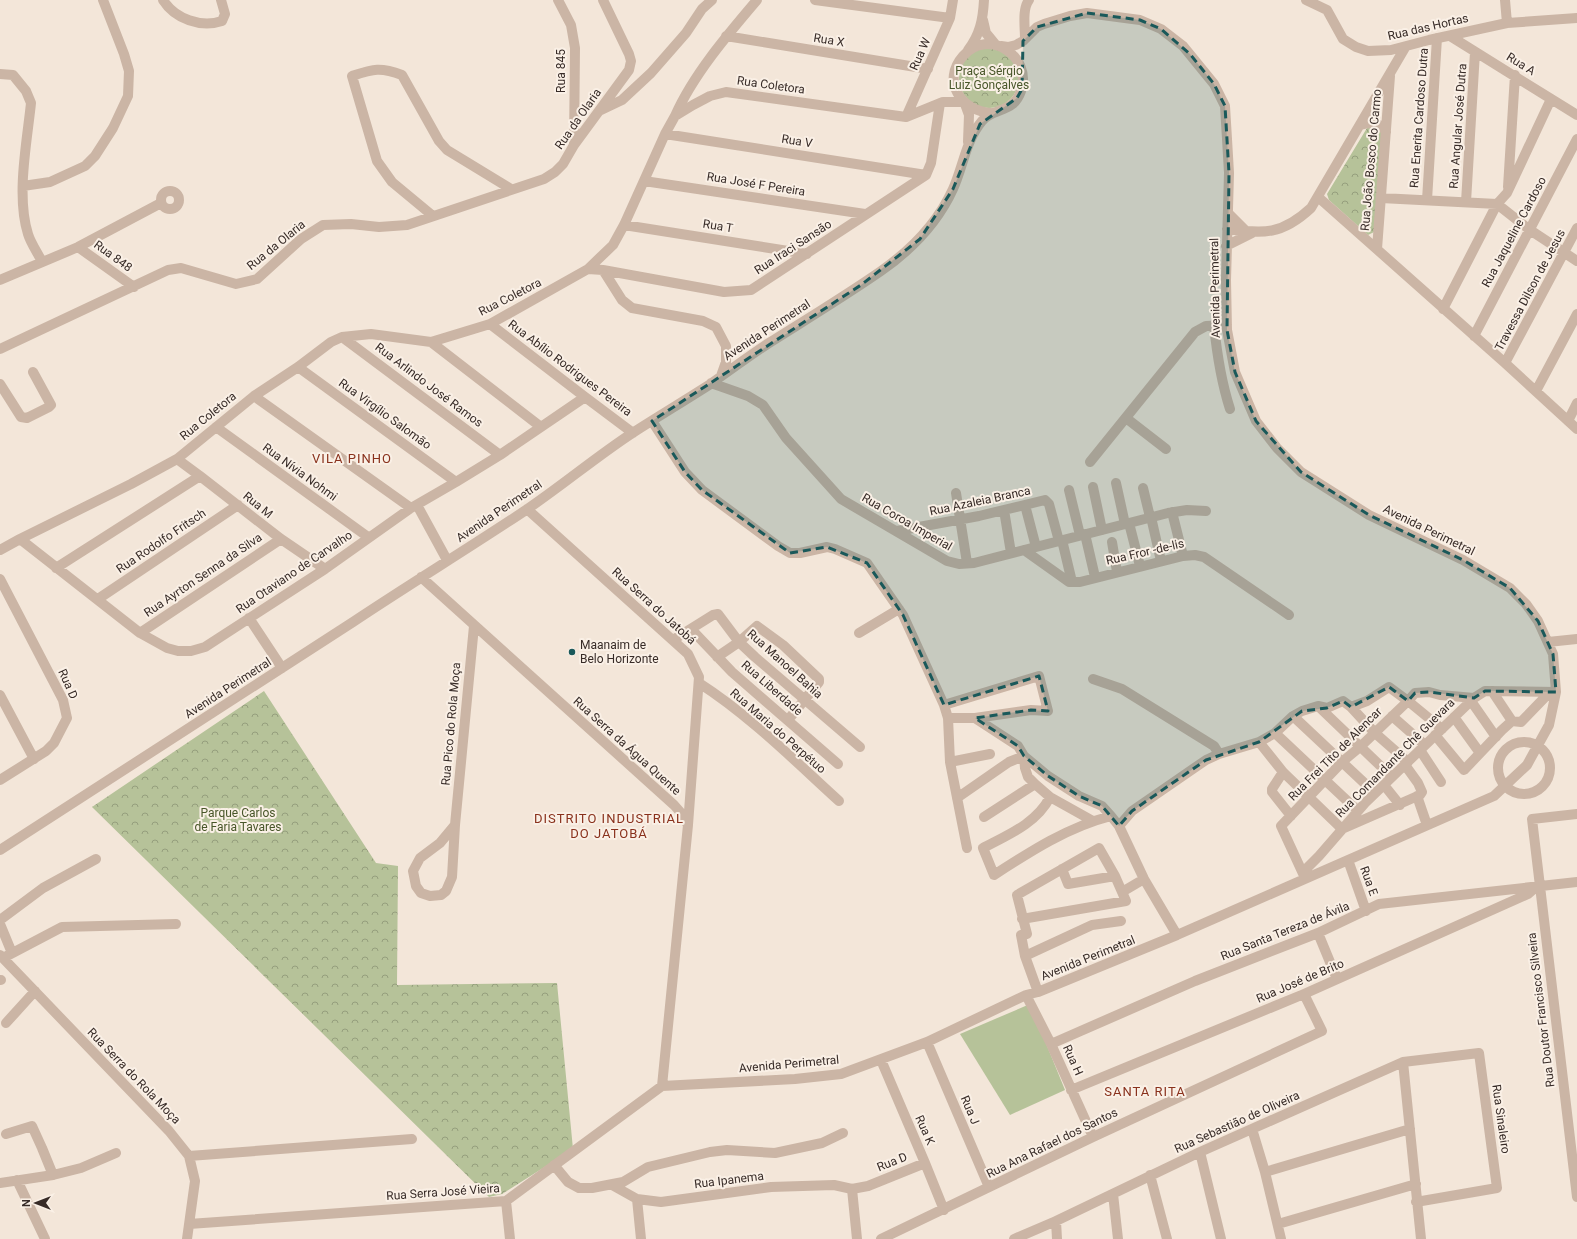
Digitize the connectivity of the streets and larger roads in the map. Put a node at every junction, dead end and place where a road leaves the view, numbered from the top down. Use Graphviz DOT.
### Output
graph roads {
  1 [pos="103,0"];
  2 [pos="163,0"];
  3 [pos="558,0"];
  4 [pos="603,0"];
  5 [pos="712,0"];
  6 [pos="758,0"];
  7 [pos="815,0"];
  8 [pos="953,0"];
  9 [pos="984,0"];
  10 [pos="1029,0"];
  11 [pos="1306,0"];
  12 [pos="1505,0"];
  13 [pos="222,2"];
  14 [pos="983,17"];
  15 [pos="950,18"];
  16 [pos="1577,18"];
  17 [pos="1507,23"];
  18 [pos="726,36"];
  19 [pos="1450,36"];
  20 [pos="1437,38"];
  21 [pos="1024,40"];
  22 [pos="998,45"];
  23 [pos="1406,46"];
  24 [pos="968,51"];
  25 [pos="1476,52"];
  26 [pos="1022,68"];
  27 [pos="928,69"];
  28 [pos="1391,72"];
  29 [pos="0,74"];
  30 [pos="954,74"];
  31 [pos="1515,75"];
  32 [pos="1551,99"];
  33 [pos="941,103"];
  34 [pos="964,103"];
  35 [pos="599,111"];
  36 [pos="991,113"];
  37 [pos="1577,115"];
  38 [pos="675,116"];
  39 [pos="906,117"];
  40 [pos="1360,125"];
  41 [pos="1386,132"];
  42 [pos="665,134"];
  43 [pos="1577,139"];
  44 [pos="574,146"];
  45 [pos="967,150"];
  46 [pos="926,175"];
  47 [pos="644,181"];
  48 [pos="23,186"];
  49 [pos="511,189"];
  50 [pos="1507,193"];
  51 [pos="1318,197"];
  52 [pos="1381,198"];
  53 [pos="1427,200"];
  54 [pos="1466,202"];
  55 [pos="161,203"];
  56 [pos="1497,204"];
  57 [pos="1228,213"];
  58 [pos="865,214"];
  59 [pos="433,216"];
  60 [pos="624,225"];
  61 [pos="1577,228"];
  62 [pos="1227,229"];
  63 [pos="1530,230"];
  64 [pos="1250,232"];
  65 [pos="78,246"];
  66 [pos="1226,246"];
  67 [pos="1376,249"];
  68 [pos="1564,252"];
  69 [pos="807,254"];
  70 [pos="1577,261"];
  71 [pos="42,262"];
  72 [pos="588,269"];
  73 [pos="603,270"];
  74 [pos="0,280"];
  75 [pos="134,287"];
  76 [pos="1443,309"];
  77 [pos="1577,314"];
  78 [pos="490,324"];
  79 [pos="1214,325"];
  80 [pos="1227,325"];
  81 [pos="1474,336"];
  82 [pos="342,337"];
  83 [pos="431,342"];
  84 [pos="0,349"];
  85 [pos="1505,363"];
  86 [pos="298,367"];
  87 [pos="33,372"];
  88 [pos="721,376"];
  89 [pos="711,383"];
  90 [pos="0,384"];
  91 [pos="1536,391"];
  92 [pos="254,396"];
  93 [pos="585,397"];
  94 [pos="1577,403"];
  95 [pos="1230,409"];
  96 [pos="1126,418"];
  97 [pos="652,421"];
  98 [pos="1568,421"];
  99 [pos="541,427"];
  100 [pos="216,428"];
  101 [pos="1577,429"];
  102 [pos="633,433"];
  103 [pos="1166,449"];
  104 [pos="500,455"];
  105 [pos="176,459"];
  106 [pos="1090,462"];
  107 [pos="200,476"];
  108 [pos="456,482"];
  109 [pos="1116,483"];
  110 [pos="1093,487"];
  111 [pos="1143,488"];
  112 [pos="1069,490"];
  113 [pos="956,493"];
  114 [pos="238,505"];
  115 [pos="1025,505"];
  116 [pos="414,506"];
  117 [pos="527,509"];
  118 [pos="1004,510"];
  119 [pos="1206,511"];
  120 [pos="1172,512"];
  121 [pos="1150,517"];
  122 [pos="959,520"];
  123 [pos="1127,523"];
  124 [pos="1102,530"];
  125 [pos="897,531"];
  126 [pos="1082,535"];
  127 [pos="368,538"];
  128 [pos="20,539"];
  129 [pos="281,539"];
  130 [pos="1060,540"];
  131 [pos="1112,542"];
  132 [pos="1036,547"];
  133 [pos="0,550"];
  134 [pos="1024,550"];
  135 [pos="1011,553"];
  136 [pos="1183,556"];
  137 [pos="447,560"];
  138 [pos="1161,561"];
  139 [pos="966,563"];
  140 [pos="1140,566"];
  141 [pos="56,568"];
  142 [pos="325,569"];
  143 [pos="1117,572"];
  144 [pos="421,577"];
  145 [pos="1095,577"];
  146 [pos="0,579"];
  147 [pos="1072,582"];
  148 [pos="98,599"];
  149 [pos="899,609"];
  150 [pos="1289,615"];
  151 [pos="249,618"];
  152 [pos="474,626"];
  153 [pos="691,629"];
  154 [pos="140,633"];
  155 [pos="859,633"];
  156 [pos="1577,639"];
  157 [pos="673,640"];
  158 [pos="739,642"];
  159 [pos="1548,642"];
  160 [pos="717,657"];
  161 [pos="282,668"];
  162 [pos="1093,679"];
  163 [pos="699,683"];
  164 [pos="1492,691"];
  165 [pos="1553,692"];
  166 [pos="0,695"];
  167 [pos="804,699"];
  168 [pos="1408,700"];
  169 [pos="1472,700"];
  170 [pos="944,705"];
  171 [pos="1318,706"];
  172 [pos="1350,706"];
  173 [pos="1293,716"];
  174 [pos="1392,716"];
  175 [pos="1454,717"];
  176 [pos="948,718"];
  177 [pos="975,718"];
  178 [pos="788,720"];
  179 [pos="1512,721"];
  180 [pos="1438,732"];
  181 [pos="1275,733"];
  182 [pos="1375,733"];
  183 [pos="1496,737"];
  184 [pos="1259,742"];
  185 [pos="1538,746"];
  186 [pos="860,747"];
  187 [pos="1360,747"];
  188 [pos="1422,748"];
  189 [pos="1480,753"];
  190 [pos="990,754"];
  191 [pos="1219,754"];
  192 [pos="1024,756"];
  193 [pos="34,759"];
  194 [pos="1343,761"];
  195 [pos="950,762"];
  196 [pos="1406,763"];
  197 [pos="838,764"];
  198 [pos="1283,772"];
  199 [pos="1392,777"];
  200 [pos="0,780"];
  201 [pos="1326,780"];
  202 [pos="1442,782"];
  203 [pos="1035,784"];
  204 [pos="1384,785"];
  205 [pos="1505,787"];
  206 [pos="1375,793"];
  207 [pos="1419,795"];
  208 [pos="1050,797"];
  209 [pos="1309,797"];
  210 [pos="957,798"];
  211 [pos="839,801"];
  212 [pos="1400,804"];
  213 [pos="1358,811"];
  214 [pos="1577,814"];
  215 [pos="1111,816"];
  216 [pos="1292,816"];
  217 [pos="984,817"];
  218 [pos="1094,821"];
  219 [pos="455,824"];
  220 [pos="688,825"];
  221 [pos="1427,825"];
  222 [pos="1118,826"];
  223 [pos="1342,829"];
  224 [pos="967,848"];
  225 [pos="0,850"];
  226 [pos="96,860"];
  227 [pos="1348,860"];
  228 [pos="1062,869"];
  229 [pos="1304,875"];
  230 [pos="1115,876"];
  231 [pos="1144,879"];
  232 [pos="1577,882"];
  233 [pos="1537,887"];
  234 [pos="1122,892"];
  235 [pos="1366,911"];
  236 [pos="1022,919"];
  237 [pos="0,920"];
  238 [pos="1121,921"];
  239 [pos="0,924"];
  240 [pos="176,924"];
  241 [pos="1318,933"];
  242 [pos="1177,935"];
  243 [pos="5,955"];
  244 [pos="1025,956"];
  245 [pos="1337,980"];
  246 [pos="35,991"];
  247 [pos="1038,992"];
  248 [pos="1304,994"];
  249 [pos="1026,995"];
  250 [pos="6,1024"];
  251 [pos="927,1042"];
  252 [pos="1051,1044"];
  253 [pos="1479,1052"];
  254 [pos="880,1060"];
  255 [pos="1402,1062"];
  256 [pos="662,1086"];
  257 [pos="1072,1090"];
  258 [pos="1252,1129"];
  259 [pos="1410,1129"];
  260 [pos="843,1133"];
  261 [pos="6,1134"];
  262 [pos="1092,1137"];
  263 [pos="412,1139"];
  264 [pos="1200,1152"];
  265 [pos="116,1153"];
  266 [pos="189,1156"];
  267 [pos="925,1163"];
  268 [pos="554,1165"];
  269 [pos="1265,1172"];
  270 [pos="53,1175"];
  271 [pos="1150,1175"];
  272 [pos="17,1180"];
  273 [pos="0,1183"];
  274 [pos="1416,1184"];
  275 [pos="612,1185"];
  276 [pos="989,1187"];
  277 [pos="852,1189"];
  278 [pos="1113,1194"];
  279 [pos="1577,1197"];
  280 [pos="637,1198"];
  281 [pos="506,1201"];
  282 [pos="1416,1202"];
  283 [pos="944,1210"];
  284 [pos="1056,1221"];
  285 [pos="189,1224"];
  286 [pos="1278,1224"];
  287 [pos="45,1239"];
  288 [pos="186,1239"];
  289 [pos="510,1239"];
  290 [pos="641,1239"];
  291 [pos="857,1239"];
  292 [pos="881,1239"];
  293 [pos="1014,1239"];
  294 [pos="1057,1239"];
  295 [pos="1118,1239"];
  296 [pos="1167,1239"];
  297 [pos="1221,1239"];
  298 [pos="1281,1239"];
  299 [pos="1421,1239"];
  1 -- 48 [label="street"];
  2 -- 13 [label="street"];
  3 -- 44 [label="street, Rua 845"];
  4 -- 35 [label="street, Rua da Olaria"];
  5 -- 35 [label="street"];
  6 -- 18 [label="street"];
  7 -- 15 [label="street"];
  8 -- 15 [label="street, Rua W"];
  9 -- 14 [label="street"];
  10 -- 21 [label="street"];
  11 -- 23 [label="street, Rua das Hortas"];
  12 -- 17 [label="street"];
  14 -- 22 [label="street"];
  14 -- 24 [label="street"];
  15 -- 27 [label="street, Rua W"];
  16 -- 17 [label="street, Rua das Hortas"];
  17 -- 19 [label="street, Rua das Hortas"];
  18 -- 27 [label="street, Rua X"];
  18 -- 38 [label="street"];
  19 -- 20 [label="street, Rua das Hortas"];
  19 -- 25 [label="street, Rua A"];
  20 -- 23 [label="street, Rua das Hortas"];
  20 -- 53 [label="street, Rua Enerita Cardoso Dutra"];
  21 -- 22 [label="street, Avenida Perimetral"];
  21 -- 26 [label="street"];
  21 -- 57 [label="street, Avenida Perimetral"];
  22 -- 24 [label="street"];
  22 -- 26 [label="street"];
  23 -- 28 [label="street"];
  24 -- 30 [label="street"];
  25 -- 31 [label="street, Rua A"];
  25 -- 54 [label="street, Rua Angular José Dutra"];
  26 -- 36 [label="street"];
  27 -- 39 [label="street, Rua W"];
  28 -- 40 [label="street"];
  28 -- 41 [label="street, Rua João Bosco do Carmo"];
  29 -- 48 [label="street"];
  30 -- 33 [label="street"];
  30 -- 34 [label="street"];
  31 -- 32 [label="street, Rua A"];
  31 -- 50 [label="street"];
  32 -- 37 [label="street, Rua A"];
  32 -- 50 [label="street"];
  33 -- 34 [label="street"];
  33 -- 39 [label="street"];
  33 -- 46 [label="street"];
  34 -- 36 [label="street"];
  34 -- 45 [label="street, Avenida Perimetral"];
  35 -- 44 [label="street, Rua da Olaria"];
  36 -- 45 [label="street, Avenida Perimetral"];
  38 -- 39 [label="street, Rua Coletora"];
  38 -- 42 [label="street, Rua Coletora"];
  40 -- 41 [label="street"];
  40 -- 51 [label="street"];
  41 -- 52 [label="street, Rua João Bosco do Carmo"];
  42 -- 46 [label="street, Rua V"];
  42 -- 47 [label="street, Rua Coletora"];
  43 -- 63 [label="street, Rua Jaqueline Cardoso"];
  44 -- 49 [label="street, Rua da Olaria"];
  45 -- 88 [label="street, Avenida Perimetral"];
  46 -- 58 [label="street, Rua Iraci Sansão"];
  47 -- 58 [label="street, Rua José F Pereira"];
  47 -- 60 [label="street, Rua Coletora"];
  48 -- 71 [label="street"];
  49 -- 59 [label="street, Rua da Olaria"];
  49 -- 59 [label="street"];
  50 -- 56 [label="street"];
  51 -- 64 [label="street"];
  51 -- 67 [label="street"];
  52 -- 53 [label="street"];
  52 -- 67 [label="street, Rua João Bosco do Carmo"];
  53 -- 54 [label="street"];
  54 -- 56 [label="street"];
  55 -- 65 [label="street"];
  56 -- 63 [label="street"];
  56 -- 76 [label="street"];
  57 -- 62 [label="street, Avenida Perimetral"];
  57 -- 64 [label="street"];
  58 -- 69 [label="street, Rua Iraci Sansão"];
  59 -- 75 [label="street, Rua da Olaria"];
  60 -- 69 [label="street, Rua T"];
  60 -- 72 [label="street, Rua Coletora"];
  61 -- 68 [label="street, Travessa Dilson de Jesus"];
  62 -- 64 [label="street"];
  62 -- 66 [label="street, Avenida Perimetral"];
  63 -- 68 [label="street"];
  63 -- 81 [label="street, Rua Jaqueline Cardoso"];
  64 -- 66 [label="street"];
  65 -- 71 [label="street"];
  65 -- 75 [label="street, Rua 848"];
  66 -- 80 [label="street, Avenida Perimetral"];
  67 -- 76 [label="street"];
  68 -- 70 [label="street"];
  68 -- 85 [label="street, Travessa Dilson de Jesus"];
  69 -- 73 [label="street, Rua Iraci Sansão"];
  71 -- 74 [label="street"];
  72 -- 73 [label="street, Rua Iraci Sansão"];
  72 -- 78 [label="street, Rua Coletora"];
  73 -- 88 [label="street"];
  75 -- 84 [label="street, Rua da Olaria"];
  76 -- 81 [label="street"];
  77 -- 91 [label="street"];
  78 -- 83 [label="street, Rua Coletora"];
  78 -- 93 [label="street, Rua Abílio Rodrigues Pereira"];
  79 -- 80 [label="street"];
  79 -- 95 [label="street"];
  79 -- 96 [label="street"];
  80 -- 159 [label="street, Avenida Perimetral"];
  81 -- 85 [label="street"];
  82 -- 83 [label="street, Rua Coletora"];
  82 -- 86 [label="street, Rua Coletora"];
  82 -- 104 [label="street, Rua Arlindo José Ramos"];
  83 -- 99 [label="street"];
  85 -- 91 [label="street"];
  86 -- 92 [label="street, Rua Coletora"];
  86 -- 108 [label="street, Rua Virgílio Salomão"];
  87 -- 90 [label="street"];
  88 -- 89 [label="street, Avenida Perimetral"];
  89 -- 97 [label="street, Avenida Perimetral"];
  89 -- 125 [label="street, Rua Coroa Imperial"];
  91 -- 98 [label="street"];
  92 -- 100 [label="street, Rua Coletora"];
  92 -- 116 [label="street"];
  93 -- 99 [label="street, Rua Otaviano de Carvalho"];
  93 -- 102 [label="street, Rua Abílio Rodrigues Pereira"];
  94 -- 98 [label="street"];
  96 -- 103 [label="street"];
  96 -- 106 [label="street"];
  97 -- 102 [label="street, Avenida Perimetral"];
  97 -- 149 [label="street"];
  98 -- 101 [label="street"];
  99 -- 104 [label="street, Rua Otaviano de Carvalho"];
  100 -- 105 [label="street, Rua Coletora"];
  100 -- 127 [label="street, Rua Nívia Nohmi"];
  102 -- 117 [label="street, Avenida Perimetral"];
  104 -- 108 [label="street, Rua Otaviano de Carvalho"];
  105 -- 107 [label="street, Rua M"];
  105 -- 128 [label="street, Rua Coletora"];
  107 -- 114 [label="street, Rua M"];
  107 -- 141 [label="street"];
  108 -- 116 [label="street, Rua Otaviano de Carvalho"];
  109 -- 123 [label="street"];
  110 -- 124 [label="street"];
  111 -- 121 [label="street"];
  112 -- 126 [label="street"];
  113 -- 122 [label="street"];
  114 -- 129 [label="street, Rua M"];
  114 -- 148 [label="street, Rua Rodolfo Fritsch"];
  115 -- 118 [label="street, Rua Azaleia Branca"];
  115 -- 130 [label="street, Rua Azaleia Branca"];
  115 -- 132 [label="street"];
  116 -- 127 [label="street, Rua Otaviano de Carvalho"];
  116 -- 137 [label="street"];
  117 -- 137 [label="street, Avenida Perimetral"];
  117 -- 157 [label="street, Rua Serra do Jatobá"];
  118 -- 122 [label="street, Rua Azaleia Branca"];
  118 -- 135 [label="street"];
  119 -- 120 [label="street, Rua Coroa Imperial"];
  120 -- 121 [label="street, Rua Coroa Imperial"];
  120 -- 136 [label="street"];
  121 -- 123 [label="street, Rua Coroa Imperial"];
  121 -- 138 [label="street"];
  122 -- 125 [label="street, Rua Azaleia Branca"];
  122 -- 139 [label="street"];
  123 -- 124 [label="street, Rua Coroa Imperial"];
  123 -- 140 [label="street"];
  124 -- 126 [label="street, Rua Coroa Imperial"];
  125 -- 139 [label="street, Rua Coroa Imperial"];
  126 -- 130 [label="street, Rua Coroa Imperial"];
  126 -- 145 [label="street"];
  127 -- 142 [label="street, Rua Otaviano de Carvalho"];
  128 -- 133 [label="street, Rua Coletora"];
  128 -- 141 [label="street, Rua Otaviano de Carvalho"];
  129 -- 142 [label="street, Rua M"];
  129 -- 154 [label="street, Rua Ayrton Senna da Silva"];
  130 -- 132 [label="street, Rua Coroa Imperial"];
  130 -- 147 [label="street"];
  131 -- 143 [label="street"];
  132 -- 134 [label="street, Rua Coroa Imperial"];
  134 -- 135 [label="street, Rua Coroa Imperial"];
  134 -- 147 [label="street"];
  135 -- 139 [label="street, Rua Coroa Imperial"];
  136 -- 138 [label="street, Rua Fror -de-lis"];
  136 -- 150 [label="street, Rua Fror -de-lis"];
  137 -- 144 [label="street, Avenida Perimetral"];
  138 -- 140 [label="street, Rua Fror -de-lis"];
  140 -- 143 [label="street, Rua Fror -de-lis"];
  141 -- 148 [label="street, Rua Otaviano de Carvalho"];
  142 -- 151 [label="street, Rua Otaviano de Carvalho"];
  143 -- 145 [label="street, Rua Fror -de-lis"];
  144 -- 152 [label="street, Rua Serra da Água Quente"];
  144 -- 161 [label="street, Avenida Perimetral"];
  145 -- 147 [label="street, Rua Fror -de-lis"];
  146 -- 193 [label="street, Rua D"];
  148 -- 154 [label="street, Rua Otaviano de Carvalho"];
  149 -- 155 [label="street"];
  149 -- 170 [label="street"];
  151 -- 154 [label="street, Rua Otaviano de Carvalho"];
  151 -- 161 [label="street"];
  152 -- 219 [label="street, Rua Pico do Rola Moça"];
  152 -- 220 [label="street, Rua Serra da Água Quente"];
  153 -- 157 [label="street, Rua Manoel Bahia"];
  153 -- 158 [label="street, Rua Manoel Bahia"];
  153 -- 160 [label="street, Rua Liberdade"];
  156 -- 159 [label="street"];
  157 -- 163 [label="street, Rua Serra do Jatobá"];
  158 -- 160 [label="street"];
  158 -- 167 [label="street, Rua Manoel Bahia"];
  158 -- 167 [label="street"];
  159 -- 165 [label="street, Avenida Perimetral"];
  160 -- 178 [label="street, Rua Liberdade"];
  161 -- 225 [label="street, Avenida Perimetral"];
  162 -- 191 [label="street"];
  163 -- 211 [label="street, Rua Maria do Perpétuo"];
  163 -- 220 [label="street, Rua Serra do Jatobá"];
  164 -- 165 [label="street"];
  164 -- 169 [label="street"];
  164 -- 179 [label="street"];
  165 -- 179 [label="street"];
  165 -- 185 [label="street, Avenida Perimetral"];
  166 -- 193 [label="street"];
  167 -- 178 [label="street"];
  167 -- 186 [label="street, Rua Manoel Bahia"];
  168 -- 169 [label="street"];
  168 -- 172 [label="street"];
  168 -- 174 [label="street, Rua Frei Tito de Alencar"];
  168 -- 180 [label="street"];
  169 -- 175 [label="street, Rua Comandante Chê Guevara"];
  169 -- 183 [label="street"];
  170 -- 176 [label="street"];
  170 -- 177 [label="street"];
  171 -- 172 [label="street"];
  171 -- 173 [label="street"];
  171 -- 187 [label="street"];
  172 -- 182 [label="street"];
  173 -- 181 [label="street"];
  173 -- 194 [label="street"];
  174 -- 182 [label="street, Rua Frei Tito de Alencar"];
  174 -- 188 [label="street"];
  175 -- 180 [label="street, Rua Comandante Chê Guevara"];
  175 -- 189 [label="street"];
  176 -- 177 [label="street"];
  176 -- 195 [label="street"];
  177 -- 192 [label="street"];
  178 -- 197 [label="street, Rua Liberdade"];
  179 -- 183 [label="street"];
  180 -- 188 [label="street, Rua Comandante Chê Guevara"];
  180 -- 189 [label="street"];
  181 -- 184 [label="street"];
  181 -- 201 [label="street"];
  182 -- 187 [label="street, Rua Frei Tito de Alencar"];
  182 -- 196 [label="street"];
  183 -- 189 [label="street"];
  184 -- 191 [label="street"];
  184 -- 198 [label="street"];
  185 -- 205 [label="street, Avenida Perimetral"];
  185 -- 205 [label="street"];
  185 -- 205 [label="street"];
  187 -- 194 [label="street, Rua Frei Tito de Alencar"];
  187 -- 199 [label="street"];
  188 -- 196 [label="street, Rua Comandante Chê Guevara"];
  188 -- 202 [label="street"];
  190 -- 195 [label="street"];
  191 -- 222 [label="street"];
  192 -- 203 [label="street"];
  192 -- 210 [label="street"];
  192 -- 215 [label="street"];
  193 -- 200 [label="street, Rua D"];
  194 -- 201 [label="street, Rua Frei Tito de Alencar"];
  194 -- 206 [label="street"];
  195 -- 210 [label="street"];
  196 -- 199 [label="street, Rua Comandante Chê Guevara"];
  196 -- 207 [label="street"];
  198 -- 209 [label="street"];
  198 -- 216 [label="street"];
  199 -- 204 [label="street, Rua Comandante Chê Guevara"];
  201 -- 209 [label="street, Rua Frei Tito de Alencar"];
  201 -- 213 [label="street"];
  203 -- 208 [label="street"];
  203 -- 217 [label="street"];
  204 -- 206 [label="street, Rua Comandante Chê Guevara"];
  204 -- 212 [label="street"];
  205 -- 221 [label="street, Avenida Perimetral"];
  206 -- 213 [label="street, Rua Comandante Chê Guevara"];
  207 -- 212 [label="street"];
  207 -- 221 [label="street"];
  208 -- 218 [label="street"];
  208 -- 218 [label="street"];
  209 -- 216 [label="street, Rua Frei Tito de Alencar"];
  209 -- 223 [label="street"];
  210 -- 224 [label="street"];
  212 -- 223 [label="street"];
  213 -- 223 [label="street, Rua Comandante Chê Guevara"];
  214 -- 233 [label="street, Rua Doutor Francisco Silveira"];
  215 -- 218 [label="street"];
  215 -- 222 [label="street"];
  216 -- 229 [label="street, Rua Frei Tito de Alencar"];
  219 -- 219 [label="street, Rua Pico do Rola Moça"];
  220 -- 256 [label="street"];
  221 -- 227 [label="street, Avenida Perimetral"];
  222 -- 231 [label="street"];
  223 -- 229 [label="street, Rua Comandante Chê Guevara"];
  226 -- 237 [label="street"];
  227 -- 229 [label="street, Avenida Perimetral"];
  227 -- 235 [label="street, Rua E"];
  228 -- 230 [label="street"];
  228 -- 230 [label="street"];
  228 -- 236 [label="street"];
  229 -- 242 [label="street, Avenida Perimetral"];
  230 -- 234 [label="street"];
  231 -- 234 [label="street"];
  231 -- 242 [label="street"];
  232 -- 233 [label="street, Rua Santa Tereza de Ávila"];
  233 -- 235 [label="street, Rua Santa Tereza de Ávila"];
  233 -- 245 [label="street, Rua José de Brito"];
  233 -- 279 [label="street, Rua Doutor Francisco Silveira"];
  234 -- 236 [label="street"];
  235 -- 241 [label="street, Rua Santa Tereza de Ávila"];
  236 -- 244 [label="street"];
  238 -- 244 [label="street"];
  239 -- 243 [label="street"];
  240 -- 243 [label="street"];
  241 -- 245 [label="street"];
  241 -- 252 [label="street, Rua Santa Tereza de Ávila"];
  242 -- 247 [label="street, Avenida Perimetral"];
  243 -- 246 [label="street, Rua Serra do Rola Moça"];
  244 -- 247 [label="street"];
  245 -- 248 [label="street, Rua José de Brito"];
  246 -- 250 [label="street"];
  246 -- 266 [label="street, Rua Serra do Rola Moça"];
  247 -- 249 [label="street, Avenida Perimetral"];
  248 -- 257 [label="street, Rua José de Brito"];
  248 -- 262 [label="street, Rua Ana Rafael dos Santos"];
  249 -- 251 [label="street, Avenida Perimetral"];
  249 -- 252 [label="street, Rua H"];
  251 -- 254 [label="street, Avenida Perimetral"];
  251 -- 276 [label="street, Rua J"];
  252 -- 257 [label="street, Rua H"];
  253 -- 255 [label="street, Rua Sebastião de Oliveira"];
  253 -- 282 [label="street, Rua Sinaleiro"];
  254 -- 256 [label="street, Avenida Perimetral"];
  254 -- 267 [label="street, Rua K"];
  255 -- 258 [label="street, Rua Sebastião de Oliveira"];
  255 -- 259 [label="street"];
  256 -- 268 [label="street, Rua Serra José Vieira"];
  257 -- 262 [label="street, Rua H"];
  258 -- 264 [label="street, Rua Sebastião de Oliveira"];
  258 -- 269 [label="street"];
  259 -- 269 [label="street"];
  259 -- 274 [label="street"];
  260 -- 275 [label="street"];
  261 -- 270 [label="street"];
  262 -- 276 [label="street, Rua Ana Rafael dos Santos"];
  263 -- 266 [label="street"];
  264 -- 271 [label="street, Rua Sebastião de Oliveira"];
  264 -- 297 [label="street"];
  265 -- 270 [label="street"];
  266 -- 285 [label="street, Rua Serra do Rola Moça"];
  267 -- 277 [label="street, Rua D"];
  267 -- 283 [label="street, Rua K"];
  268 -- 275 [label="street"];
  268 -- 281 [label="street, Rua Serra José Vieira"];
  269 -- 286 [label="street"];
  270 -- 272 [label="street"];
  271 -- 278 [label="street, Rua Sebastião de Oliveira"];
  271 -- 296 [label="street"];
  272 -- 273 [label="street"];
  272 -- 287 [label="street"];
  274 -- 282 [label="street"];
  274 -- 286 [label="street"];
  275 -- 280 [label="street, Rua Ipanema"];
  276 -- 283 [label="street, Rua Ana Rafael dos Santos"];
  277 -- 280 [label="street, Rua Ipanema"];
  277 -- 291 [label="street"];
  278 -- 284 [label="street, Rua Sebastião de Oliveira"];
  278 -- 295 [label="street"];
  280 -- 290 [label="street"];
  281 -- 285 [label="street, Rua Serra José Vieira"];
  281 -- 289 [label="street"];
  282 -- 299 [label="street"];
  283 -- 292 [label="street, Rua Ana Rafael dos Santos"];
  284 -- 293 [label="street, Rua Sebastião de Oliveira"];
  284 -- 294 [label="street"];
  285 -- 288 [label="street, Rua Serra do Rola Moça"];
  286 -- 298 [label="street"];
}
